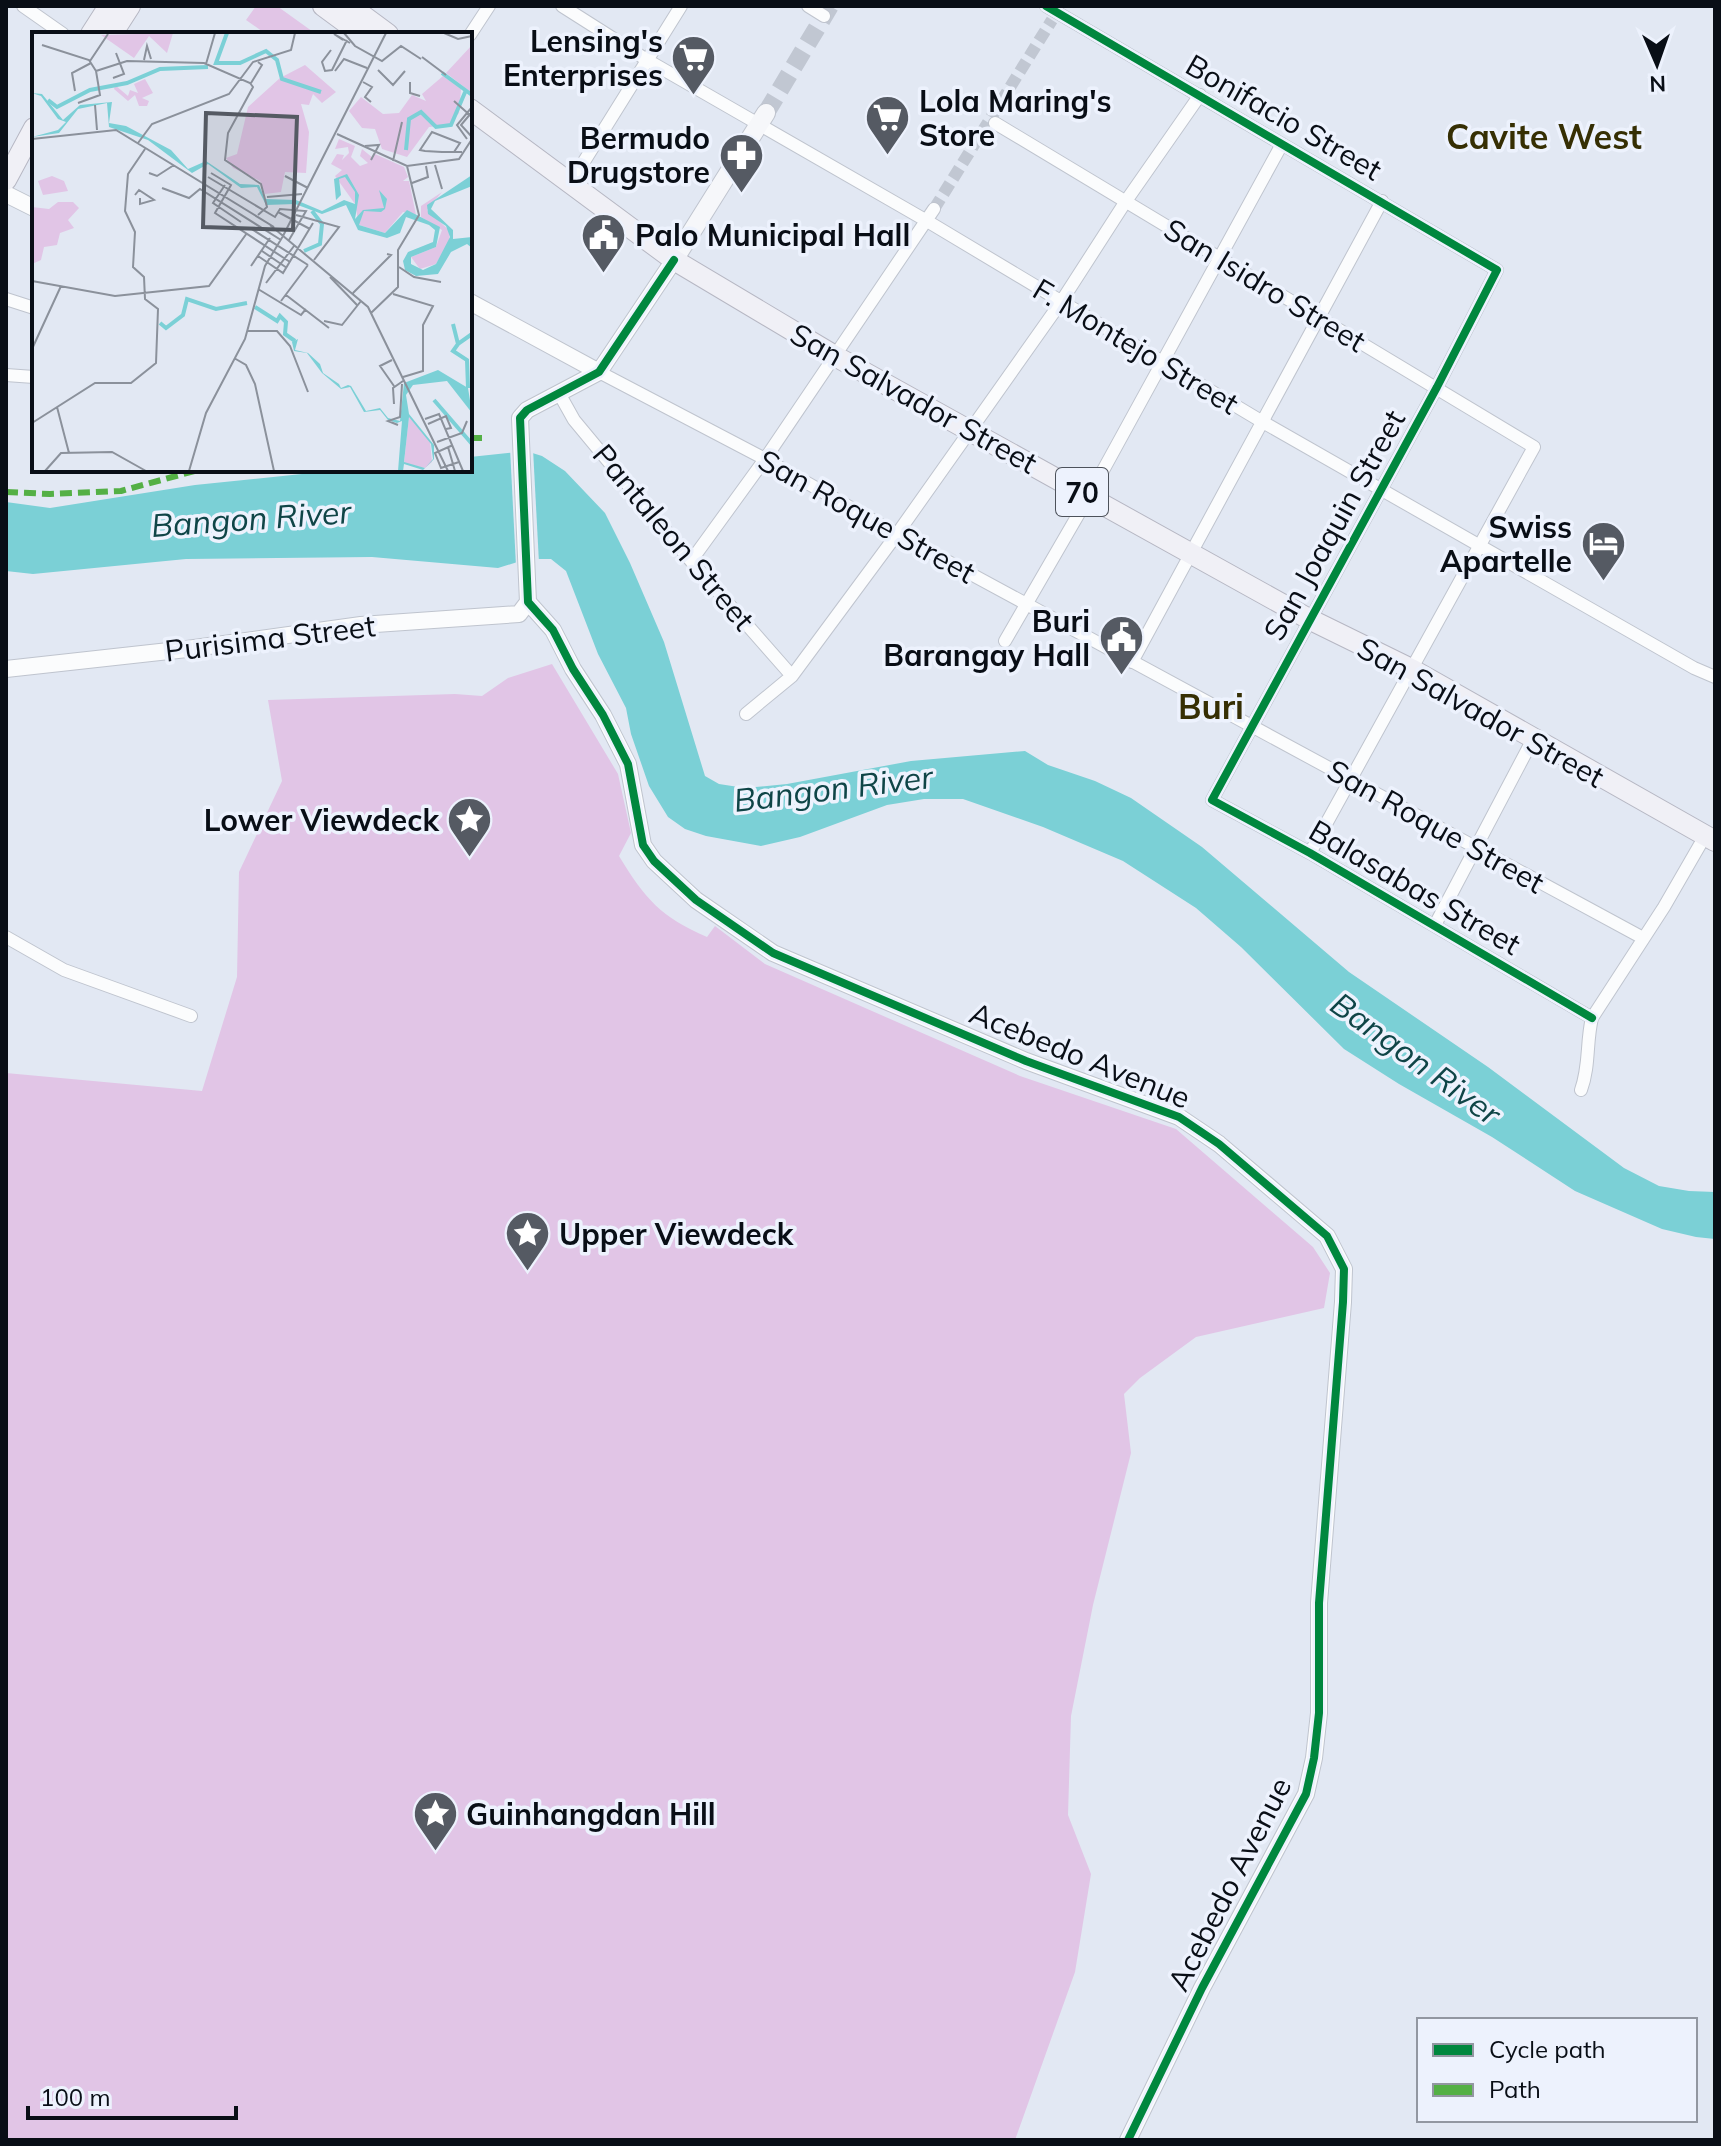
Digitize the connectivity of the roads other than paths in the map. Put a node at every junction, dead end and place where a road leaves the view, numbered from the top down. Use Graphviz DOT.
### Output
graph roads {
  1 [pos="23,6"];
  2 [pos="109,6"];
  3 [pos="130,6"];
  4 [pos="323,6"];
  5 [pos="350,6"];
  6 [pos="489,6"];
  7 [pos="562,6"];
  8 [pos="681,6"];
  9 [pos="808,6"];
  10 [pos="1052,13"];
  11 [pos="824,16"];
  12 [pos="60,32"];
  13 [pos="92,32"];
  14 [pos="113,32"];
  15 [pos="358,32"];
  16 [pos="385,32"];
  17 [pos="472,32"];
  18 [pos="647,60"];
  19 [pos="1200,95"];
  20 [pos="472,110"];
  21 [pos="763,118"];
  22 [pos="995,123"];
  23 [pos="32,132"];
  24 [pos="1282,144"];
  25 [pos="32,150"];
  26 [pos="6,182"];
  27 [pos="570,184"];
  28 [pos="6,194"];
  29 [pos="1126,201"];
  30 [pos="1382,201"];
  31 [pos="32,207"];
  32 [pos="930,215"];
  33 [pos="1219,259"];
  34 [pos="674,260"];
  35 [pos="1497,270"];
  36 [pos="6,299"];
  37 [pos="1061,302"];
  38 [pos="472,303"];
  39 [pos="32,307"];
  40 [pos="1318,318"];
  41 [pos="835,356"];
  42 [pos="1163,361"];
  43 [pos="599,372"];
  44 [pos="6,375"];
  45 [pos="32,377"];
  46 [pos="1437,387"];
  47 [pos="560,395"];
  48 [pos="1261,421"];
  49 [pos="972,430"];
  50 [pos="765,459"];
  51 [pos="1380,488"];
  52 [pos="1089,496"];
  53 [pos="897,534"];
  54 [pos="1480,546"];
  55 [pos="1191,552"];
  56 [pos="691,561"];
  57 [pos="528,602"];
  58 [pos="1026,603"];
  59 [pos="1309,619"];
  60 [pos="1005,641"];
  61 [pos="1132,662"];
  62 [pos="6,669"];
  63 [pos="1413,670"];
  64 [pos="792,676"];
  65 [pos="1715,677"];
  66 [pos="746,714"];
  67 [pos="1254,727"];
  68 [pos="1533,739"];
  69 [pos="1350,778"];
  70 [pos="1212,800"];
  71 [pos="1710,839"];
  72 [pos="1475,849"];
  73 [pos="1310,853"];
  74 [pos="1435,925"];
  75 [pos="6,937"];
  76 [pos="1643,938"];
  77 [pos="191,1016"];
  78 [pos="1592,1018"];
  79 [pos="1581,1090"];
  80 [pos="1128,2140"];
  1 -- 12 [label="street"];
  2 -- 13 [label="highway"];
  3 -- 14 [label="highway"];
  4 -- 15 [label="highway"];
  5 -- 16 [label="highway"];
  6 -- 17 [label="street"];
  7 -- 18 [label="street, F. Montejo Street"];
  8 -- 18 [label="street"];
  9 -- 11 [label="street"];
  10 -- 19 [label="street, Bonifacio Street"];
  18 -- 21 [label="street, F. Montejo Street"];
  18 -- 27 [label="street"];
  19 -- 24 [label="street, Bonifacio Street"];
  19 -- 29 [label="street"];
  20 -- 27 [label="highway, San Salvador Street / 70"];
  21 -- 32 [label="street, F. Montejo Street"];
  21 -- 34 [label="main road"];
  22 -- 29 [label="street, San Isidro Street"];
  23 -- 26 [label="highway"];
  24 -- 30 [label="street, Bonifacio Street"];
  24 -- 33 [label="street"];
  25 -- 26 [label="highway"];
  27 -- 34 [label="highway, San Salvador Street / 70"];
  28 -- 31 [label="street"];
  29 -- 33 [label="street, San Isidro Street"];
  29 -- 37 [label="street"];
  30 -- 35 [label="street, Bonifacio Street"];
  30 -- 40 [label="street"];
  32 -- 37 [label="street, F. Montejo Street"];
  32 -- 41 [label="street"];
  33 -- 40 [label="street, San Isidro Street"];
  33 -- 42 [label="street"];
  34 -- 41 [label="highway, San Salvador Street / 70"];
  34 -- 43 [label="street"];
  35 -- 46 [label="street, San Joaquin Street"];
  36 -- 39 [label="street"];
  37 -- 42 [label="street, F. Montejo Street"];
  37 -- 49 [label="street"];
  38 -- 43 [label="street, San Roque Street"];
  40 -- 46 [label="street, San Isidro Street"];
  40 -- 48 [label="street"];
  41 -- 49 [label="highway, San Salvador Street / 70"];
  41 -- 50 [label="street"];
  42 -- 48 [label="street, F. Montejo Street"];
  42 -- 52 [label="street"];
  43 -- 47 [label="street"];
  43 -- 50 [label="street, San Roque Street"];
  44 -- 45 [label="street"];
  46 -- 51 [label="street, San Joaquin Street"];
  46 -- 54 [label="street, San Isidro Street"];
  47 -- 56 [label="street, Pantaleon Street"];
  47 -- 57 [label="street"];
  48 -- 51 [label="street, F. Montejo Street"];
  48 -- 55 [label="street"];
  49 -- 52 [label="highway, San Salvador Street / 70"];
  49 -- 53 [label="street"];
  50 -- 53 [label="street, San Roque Street"];
  50 -- 56 [label="street"];
  51 -- 54 [label="street, F. Montejo Street"];
  51 -- 59 [label="street, San Joaquin Street"];
  52 -- 55 [label="highway, San Salvador Street / 70"];
  52 -- 58 [label="street"];
  53 -- 58 [label="street, San Roque Street"];
  53 -- 64 [label="street"];
  54 -- 63 [label="street"];
  54 -- 65 [label="street, F. Montejo Street"];
  55 -- 59 [label="highway, San Salvador Street / 70"];
  55 -- 61 [label="street"];
  56 -- 64 [label="street, Pantaleon Street"];
  57 -- 62 [label="street, Purisima Street"];
  57 -- 80 [label="street, Acebedo Avenue"];
  58 -- 60 [label="street"];
  58 -- 61 [label="street, San Roque Street"];
  59 -- 63 [label="highway, San Salvador Street / 70"];
  59 -- 67 [label="street, San Joaquin Street"];
  61 -- 67 [label="street, San Roque Street"];
  63 -- 68 [label="highway, San Salvador Street / 70"];
  63 -- 69 [label="street"];
  64 -- 66 [label="street"];
  67 -- 69 [label="street, San Roque Street"];
  67 -- 70 [label="street, San Joaquin Street"];
  68 -- 71 [label="highway, San Salvador Street / 70"];
  68 -- 72 [label="street"];
  69 -- 72 [label="street, San Roque Street"];
  69 -- 73 [label="street"];
  70 -- 73 [label="street, Balasabas Street"];
  71 -- 76 [label="street"];
  72 -- 74 [label="street"];
  72 -- 76 [label="street, San Roque Street"];
  73 -- 74 [label="street, Balasabas Street"];
  74 -- 78 [label="street, Balasabas Street"];
  75 -- 77 [label="street"];
  76 -- 78 [label="street"];
  78 -- 79 [label="street"];
}
